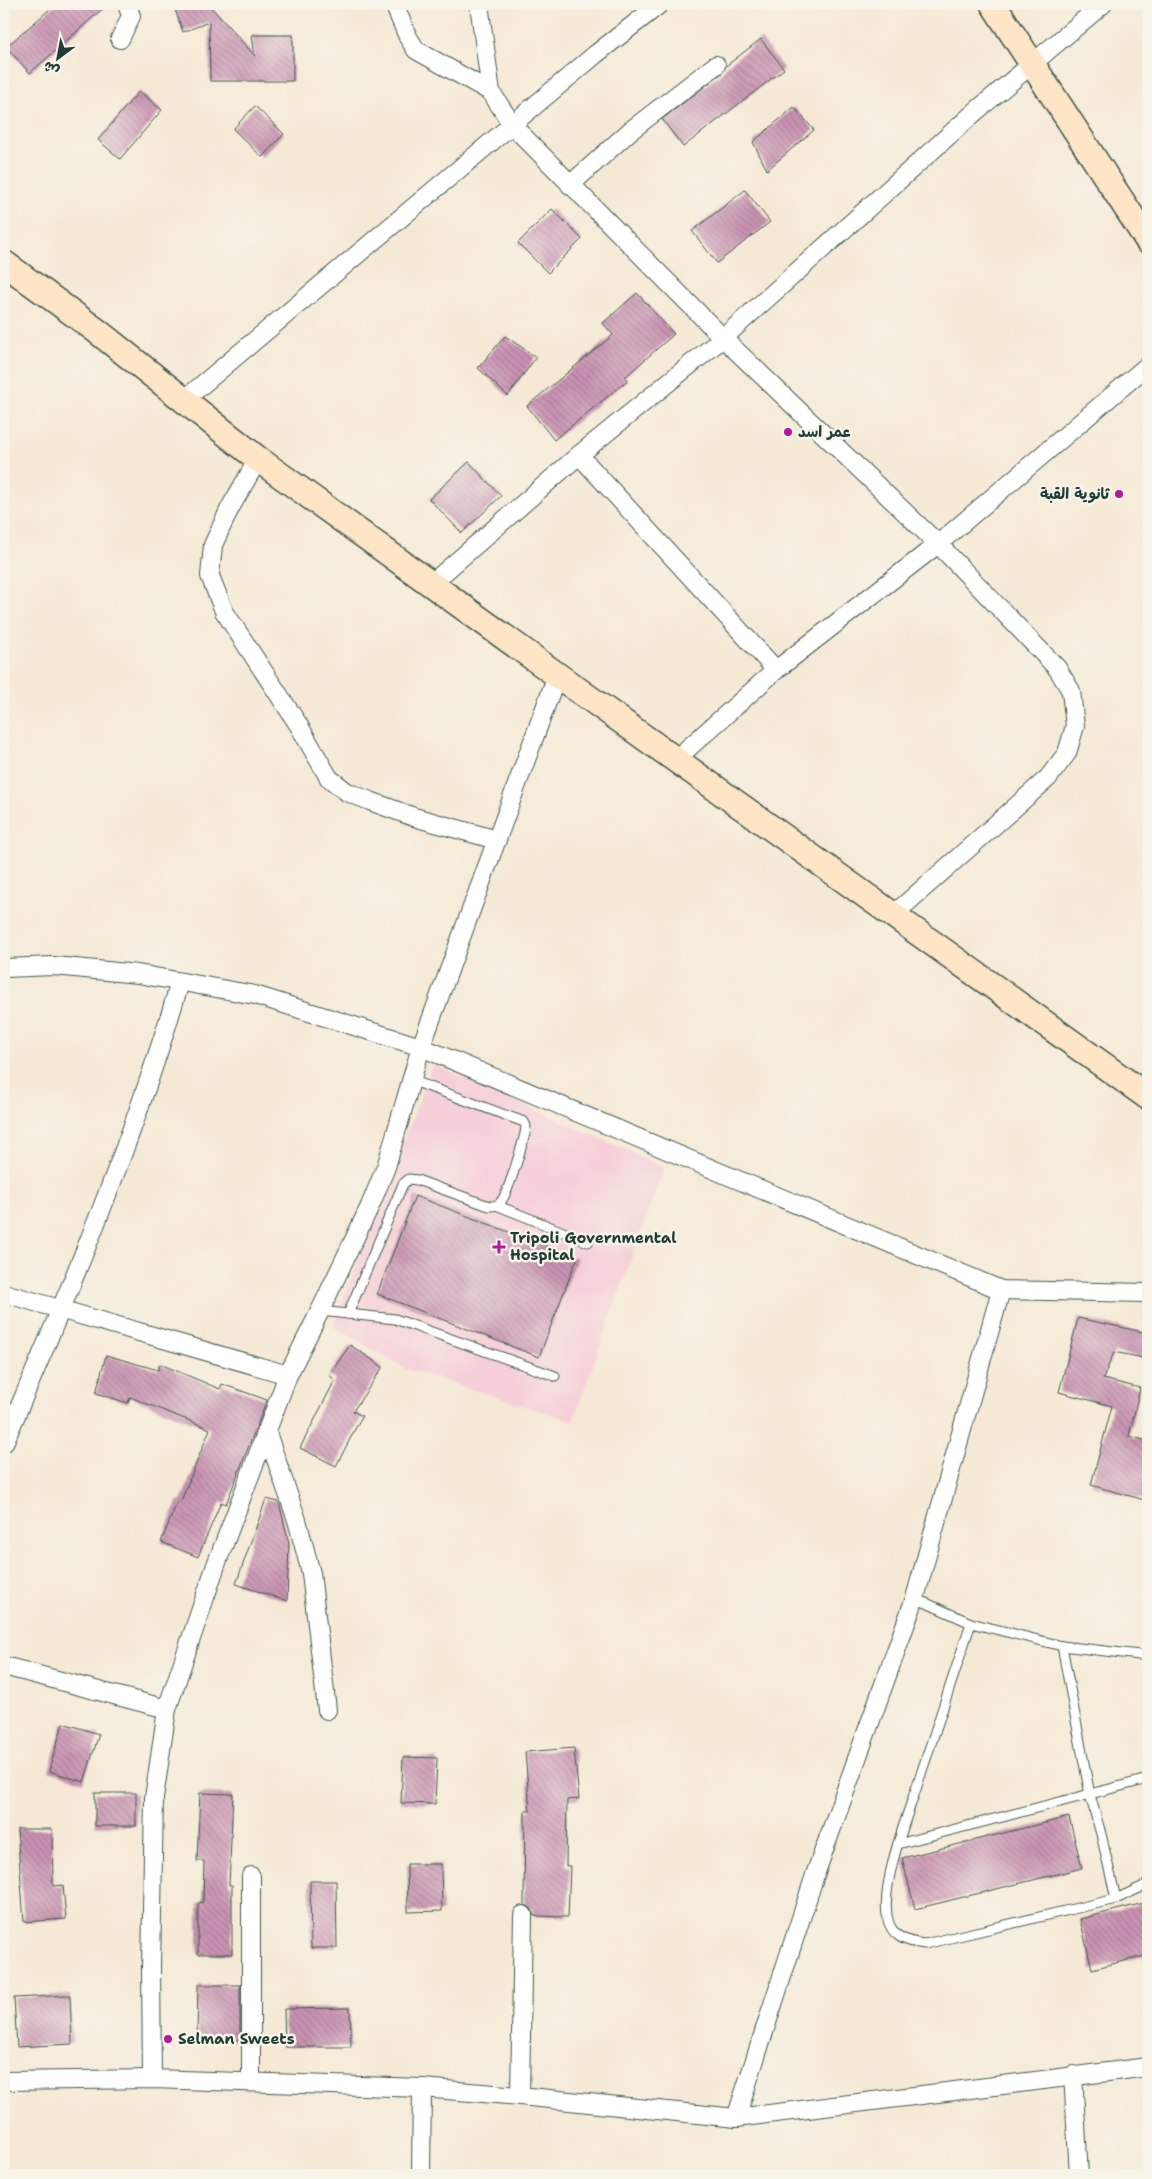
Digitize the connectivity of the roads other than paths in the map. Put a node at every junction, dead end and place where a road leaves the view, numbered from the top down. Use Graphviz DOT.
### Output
graph roads {
  1 [pos="127,4"];
  2 [pos="394,4"];
  3 [pos="479,4"];
  4 [pos="660,4"];
  5 [pos="992,4"];
  6 [pos="1103,4"];
  7 [pos="120,39"];
  8 [pos="1031,64"];
  9 [pos="716,65"];
  10 [pos="491,92"];
  11 [pos="513,126"];
  12 [pos="570,185"];
  13 [pos="1148,242"];
  14 [pos="4,262"];
  15 [pos="723,338"];
  16 [pos="1148,365"];
  17 [pos="184,400"];
  18 [pos="579,455"];
  19 [pos="258,459"];
  20 [pos="938,544"];
  21 [pos="432,583"];
  22 [pos="776,670"];
  23 [pos="556,675"];
  24 [pos="676,759"];
  25 [pos="497,840"];
  26 [pos="892,916"];
  27 [pos="4,968"];
  28 [pos="180,982"];
  29 [pos="421,1047"];
  30 [pos="411,1080"];
  31 [pos="1148,1098"];
  32 [pos="496,1205"];
  33 [pos="588,1242"];
  34 [pos="1001,1290"];
  35 [pos="4,1293"];
  36 [pos="1148,1293"];
  37 [pos="61,1309"];
  38 [pos="320,1312"];
  39 [pos="348,1314"];
  40 [pos="288,1375"];
  41 [pos="555,1376"];
  42 [pos="267,1433"];
  43 [pos="4,1442"];
  44 [pos="915,1598"];
  45 [pos="971,1623"];
  46 [pos="1062,1646"];
  47 [pos="1148,1656"];
  48 [pos="4,1666"];
  49 [pos="166,1709"];
  50 [pos="328,1710"];
  51 [pos="1148,1780"];
  52 [pos="1090,1795"];
  53 [pos="898,1844"];
  54 [pos="251,1876"];
  55 [pos="1148,1884"];
  56 [pos="1116,1899"];
  57 [pos="523,1915"];
  58 [pos="1148,2067"];
  59 [pos="1073,2075"];
  60 [pos="152,2079"];
  61 [pos="4,2081"];
  62 [pos="251,2082"];
  63 [pos="422,2088"];
  64 [pos="520,2096"];
  65 [pos="736,2118"];
  66 [pos="420,2175"];
  67 [pos="1079,2175"];
  1 -- 7 [label="street"];
  2 -- 10 [label="street"];
  3 -- 10 [label="street"];
  4 -- 11 [label="street"];
  5 -- 8 [label="main road"];
  6 -- 8 [label="street"];
  8 -- 13 [label="main road"];
  8 -- 15 [label="street"];
  9 -- 12 [label="street"];
  10 -- 11 [label="street"];
  11 -- 12 [label="street"];
  11 -- 17 [label="street"];
  12 -- 15 [label="street"];
  14 -- 17 [label="main road"];
  15 -- 18 [label="street"];
  15 -- 20 [label="street"];
  16 -- 20 [label="street"];
  17 -- 19 [label="main road"];
  18 -- 21 [label="street"];
  18 -- 22 [label="street"];
  19 -- 21 [label="main road"];
  19 -- 25 [label="street"];
  20 -- 22 [label="street"];
  20 -- 26 [label="street"];
  21 -- 23 [label="main road"];
  22 -- 24 [label="street"];
  23 -- 24 [label="main road"];
  23 -- 25 [label="street"];
  24 -- 26 [label="main road"];
  25 -- 29 [label="street"];
  26 -- 31 [label="main road"];
  27 -- 28 [label="street"];
  28 -- 29 [label="street"];
  28 -- 37 [label="street"];
  29 -- 30 [label="street"];
  29 -- 34 [label="street"];
  30 -- 32 [label="lane"];
  30 -- 38 [label="street"];
  32 -- 33 [label="lane"];
  32 -- 39 [label="lane"];
  34 -- 36 [label="street"];
  34 -- 44 [label="street"];
  35 -- 37 [label="street"];
  37 -- 40 [label="street"];
  37 -- 43 [label="street"];
  38 -- 39 [label="lane"];
  38 -- 40 [label="street"];
  39 -- 41 [label="lane"];
  40 -- 42 [label="street"];
  42 -- 49 [label="street"];
  42 -- 50 [label="street"];
  44 -- 45 [label="lane"];
  44 -- 65 [label="street"];
  45 -- 46 [label="lane"];
  45 -- 53 [label="lane"];
  46 -- 47 [label="lane"];
  46 -- 52 [label="lane"];
  48 -- 49 [label="street"];
  49 -- 60 [label="street"];
  51 -- 52 [label="lane"];
  52 -- 53 [label="lane"];
  52 -- 56 [label="lane"];
  53 -- 56 [label="lane"];
  54 -- 62 [label="street"];
  55 -- 56 [label="lane"];
  57 -- 64 [label="street"];
  58 -- 59 [label="street"];
  59 -- 65 [label="street"];
  59 -- 67 [label="street"];
  60 -- 61 [label="street"];
  60 -- 62 [label="street"];
  62 -- 63 [label="street"];
  63 -- 64 [label="street"];
  63 -- 66 [label="street"];
  64 -- 65 [label="street"];
}
